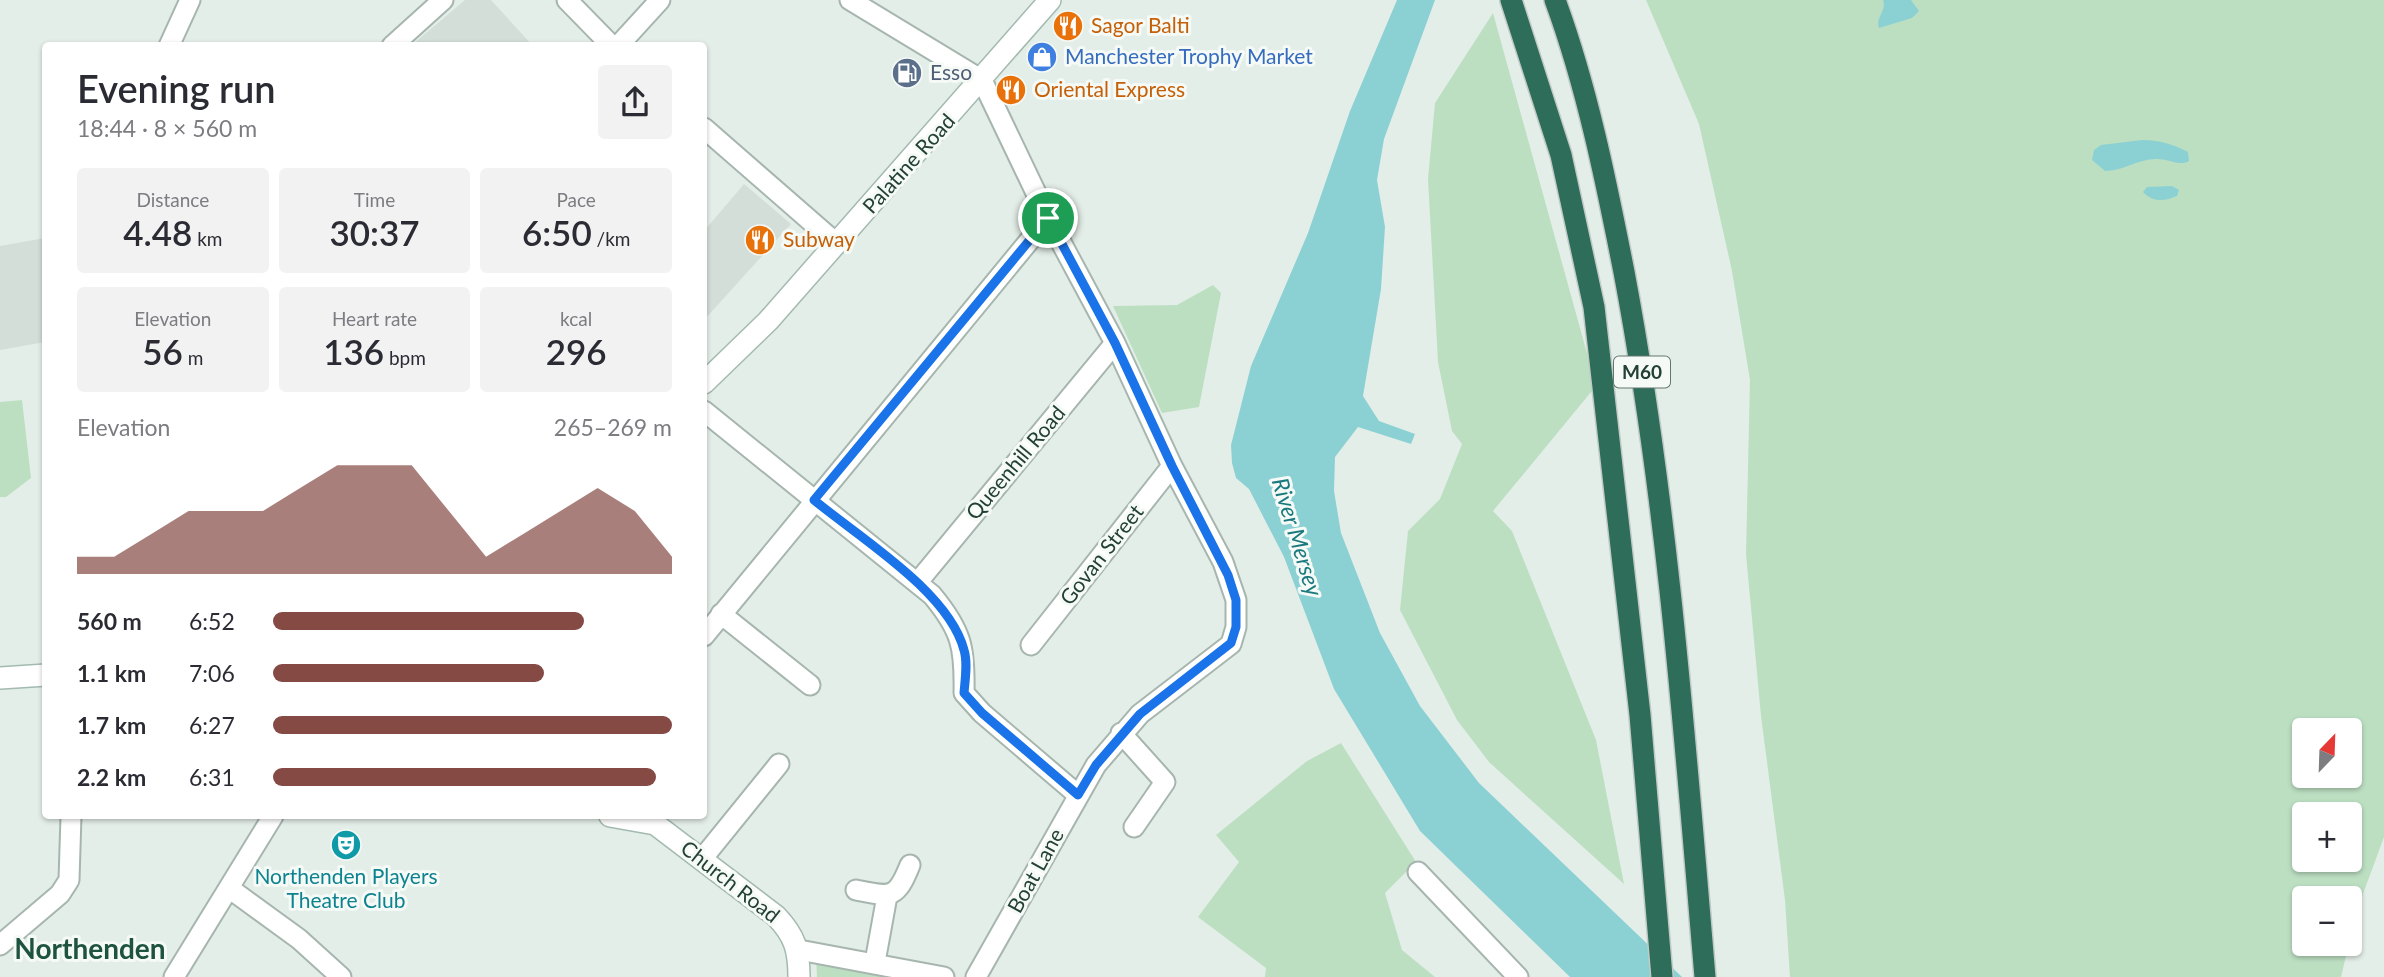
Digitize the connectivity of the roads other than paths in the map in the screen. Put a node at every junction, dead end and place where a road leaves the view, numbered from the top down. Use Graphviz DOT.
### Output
graph roads {
  1 [pos="190,0"];
  2 [pos="443,0"];
  3 [pos="567,0"];
  4 [pos="660,0"];
  5 [pos="850,0"];
  6 [pos="1050,0"];
  7 [pos="1511,0"];
  8 [pos="1555,0"];
  9 [pos="171,42"];
  10 [pos="396,42"];
  11 [pos="608,42"];
  12 [pos="622,42"];
  13 [pos="982,80"];
  14 [pos="707,131"];
  15 [pos="1048,218"];
  16 [pos="837,244"];
  17 [pos="1115,343"];
  18 [pos="707,380"];
  19 [pos="707,413"];
  20 [pos="1172,466"];
  21 [pos="814,500"];
  22 [pos="917,583"];
  23 [pos="721,614"];
  24 [pos="707,632"];
  25 [pos="1031,645"];
  26 [pos="42,675"];
  27 [pos="0,678"];
  28 [pos="810,685"];
  29 [pos="1122,733"];
  30 [pos="779,764"];
  31 [pos="1078,795"];
  32 [pos="71,819"];
  33 [pos="271,819"];
  34 [pos="628,819"];
  35 [pos="1134,827"];
  36 [pos="702,859"];
  37 [pos="910,865"];
  38 [pos="1418,872"];
  39 [pos="229,888"];
  40 [pos="856,890"];
  41 [pos="887,896"];
  42 [pos="0,945"];
  43 [pos="799,950"];
  44 [pos="875,962"];
  45 [pos="174,977"];
  46 [pos="341,977"];
  47 [pos="799,977"];
  48 [pos="944,977"];
  49 [pos="976,977"];
  50 [pos="1518,977"];
  51 [pos="1662,977"];
  52 [pos="1705,977"];
  1 -- 9 [label="street"];
  2 -- 10 [label="street"];
  3 -- 11 [label="street"];
  4 -- 12 [label="street"];
  5 -- 13 [label="street"];
  6 -- 13 [label="main road, Palatine Road"];
  7 -- 51 [label="highway, M60"];
  8 -- 52 [label="highway, M60"];
  13 -- 15 [label="street, Boat Lane"];
  13 -- 16 [label="main road, Palatine Road"];
  14 -- 16 [label="street"];
  15 -- 17 [label="street, Boat Lane"];
  15 -- 21 [label="street"];
  16 -- 18 [label="main road, Palatine Road"];
  17 -- 20 [label="street, Boat Lane"];
  17 -- 22 [label="street, Queenhill Road"];
  19 -- 21 [label="street"];
  20 -- 25 [label="street, Govan Street"];
  20 -- 29 [label="street, Boat Lane"];
  21 -- 22 [label="street"];
  21 -- 23 [label="street"];
  22 -- 31 [label="street"];
  23 -- 24 [label="street"];
  23 -- 28 [label="street"];
  26 -- 27 [label="main road"];
  29 -- 31 [label="street, Boat Lane"];
  29 -- 35 [label="street"];
  30 -- 36 [label="street"];
  31 -- 49 [label="street, Boat Lane"];
  32 -- 42 [label="street"];
  33 -- 39 [label="street"];
  34 -- 36 [label="main road, Church Road"];
  36 -- 43 [label="main road, Church Road"];
  37 -- 41 [label="street"];
  38 -- 50 [label="street"];
  39 -- 45 [label="street"];
  39 -- 46 [label="street"];
  40 -- 41 [label="street"];
  41 -- 44 [label="street"];
  43 -- 44 [label="street"];
  43 -- 47 [label="main road"];
  44 -- 48 [label="street"];
}
